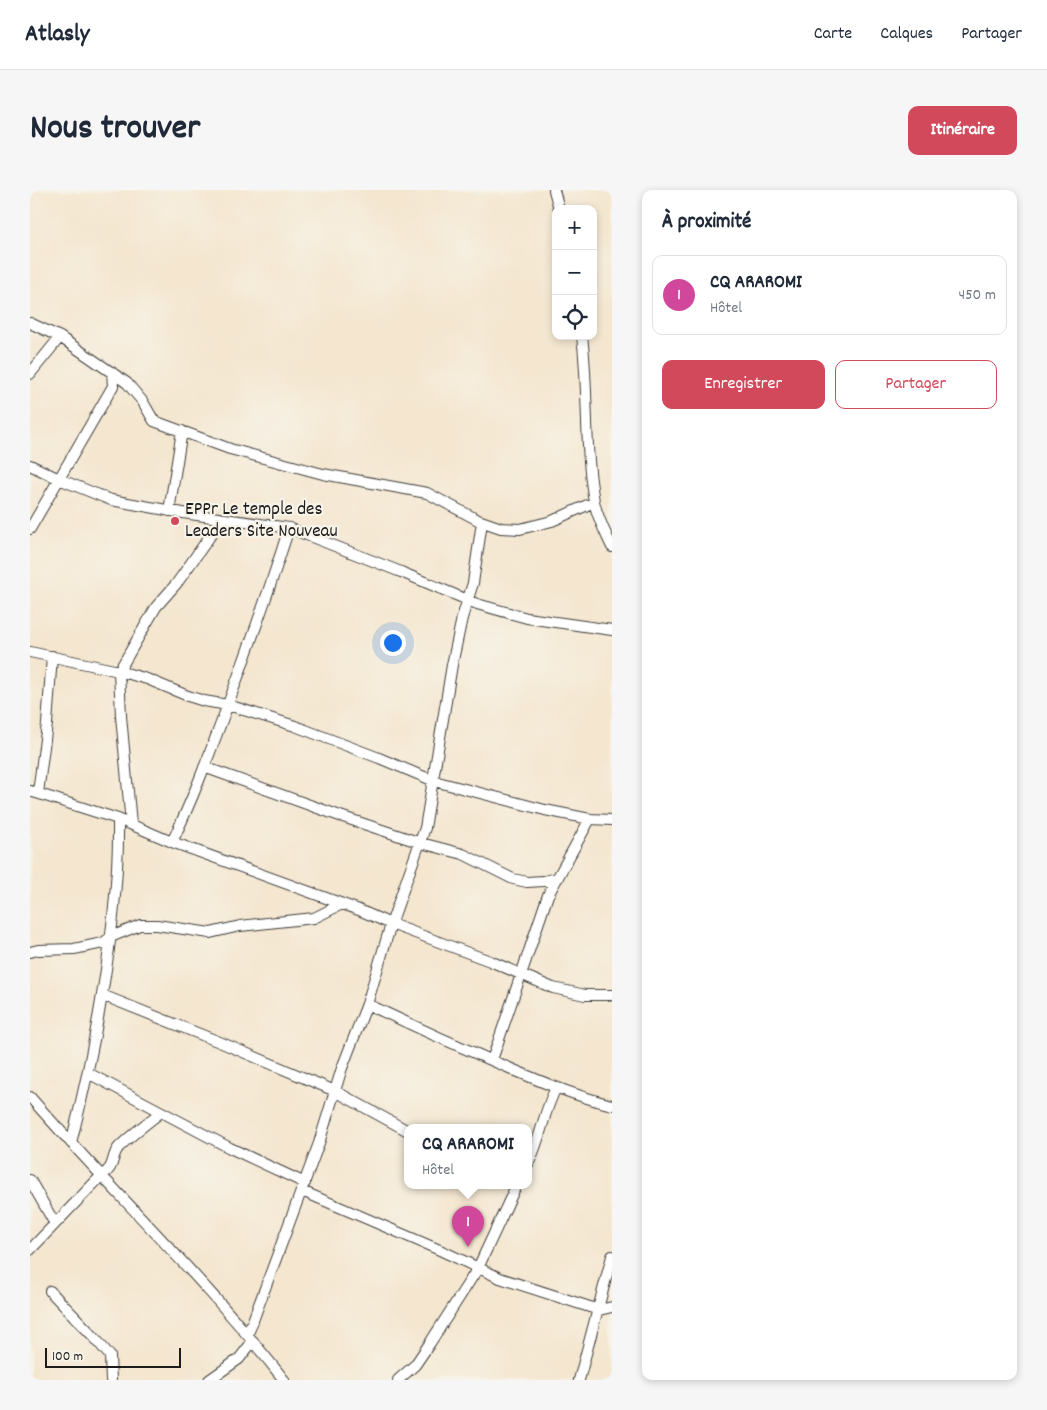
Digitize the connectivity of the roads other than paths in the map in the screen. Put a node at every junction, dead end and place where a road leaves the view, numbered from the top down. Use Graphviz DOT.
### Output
graph roads {
  1 [pos="554,190"];
  2 [pos="558,205"];
  3 [pos="30,323"];
  4 [pos="60,337"];
  5 [pos="582,340"];
  6 [pos="112,372"];
  7 [pos="30,374"];
  8 [pos="182,431"];
  9 [pos="30,465"];
  10 [pos="60,479"];
  11 [pos="594,502"];
  12 [pos="169,511"];
  13 [pos="222,519"];
  14 [pos="482,522"];
  15 [pos="289,528"];
  16 [pos="30,529"];
  17 [pos="612,547"];
  18 [pos="468,600"];
  19 [pos="612,630"];
  20 [pos="30,652"];
  21 [pos="52,656"];
  22 [pos="119,671"];
  23 [pos="228,704"];
  24 [pos="204,767"];
  25 [pos="434,781"];
  26 [pos="34,792"];
  27 [pos="118,819"];
  28 [pos="590,819"];
  29 [pos="612,820"];
  30 [pos="130,824"];
  31 [pos="172,842"];
  32 [pos="420,843"];
  33 [pos="558,878"];
  34 [pos="342,904"];
  35 [pos="392,924"];
  36 [pos="112,937"];
  37 [pos="30,952"];
  38 [pos="520,975"];
  39 [pos="102,995"];
  40 [pos="612,996"];
  41 [pos="367,1004"];
  42 [pos="492,1060"];
  43 [pos="88,1074"];
  44 [pos="556,1088"];
  45 [pos="335,1091"];
  46 [pos="30,1096"];
  47 [pos="612,1105"];
  48 [pos="161,1112"];
  49 [pos="404,1129"];
  50 [pos="71,1143"];
  51 [pos="532,1154"];
  52 [pos="101,1176"];
  53 [pos="30,1180"];
  54 [pos="303,1187"];
  55 [pos="514,1189"];
  56 [pos="55,1224"];
  57 [pos="30,1250"];
  58 [pos="612,1256"];
  59 [pos="478,1268"];
  60 [pos="50,1291"];
  61 [pos="612,1307"];
  62 [pos="599,1310"];
  63 [pos="250,1337"];
  64 [pos="111,1380"];
  65 [pos="209,1380"];
  66 [pos="284,1380"];
  67 [pos="398,1380"];
  68 [pos="578,1380"];
  1 -- 2 [label="street"];
  3 -- 4 [label="street"];
  4 -- 6 [label="street"];
  4 -- 7 [label="street"];
  5 -- 11 [label="street"];
  6 -- 8 [label="street"];
  6 -- 10 [label="street"];
  8 -- 12 [label="street"];
  8 -- 14 [label="street"];
  9 -- 10 [label="street"];
  10 -- 12 [label="street"];
  10 -- 16 [label="street"];
  11 -- 14 [label="street"];
  11 -- 17 [label="street"];
  12 -- 13 [label="street"];
  13 -- 15 [label="street"];
  13 -- 22 [label="street"];
  14 -- 18 [label="street"];
  15 -- 18 [label="street"];
  15 -- 23 [label="street"];
  18 -- 19 [label="street"];
  18 -- 25 [label="street"];
  20 -- 21 [label="street"];
  21 -- 22 [label="street"];
  21 -- 26 [label="street"];
  22 -- 23 [label="street"];
  22 -- 30 [label="street"];
  23 -- 24 [label="street"];
  23 -- 25 [label="street"];
  24 -- 31 [label="street"];
  24 -- 32 [label="street"];
  25 -- 28 [label="street"];
  25 -- 32 [label="street"];
  26 -- 27 [label="street"];
  27 -- 30 [label="street"];
  27 -- 36 [label="street"];
  28 -- 29 [label="street"];
  28 -- 33 [label="street"];
  30 -- 31 [label="street"];
  31 -- 34 [label="street"];
  32 -- 33 [label="street"];
  32 -- 35 [label="street"];
  33 -- 38 [label="street"];
  34 -- 35 [label="street"];
  34 -- 36 [label="street"];
  35 -- 38 [label="street"];
  35 -- 41 [label="street"];
  36 -- 37 [label="street"];
  36 -- 39 [label="street"];
  38 -- 40 [label="street"];
  38 -- 42 [label="street"];
  39 -- 43 [label="street"];
  39 -- 45 [label="street"];
  41 -- 42 [label="street"];
  41 -- 45 [label="street"];
  42 -- 44 [label="street"];
  43 -- 48 [label="street"];
  43 -- 50 [label="street"];
  44 -- 47 [label="street"];
  44 -- 51 [label="street"];
  45 -- 49 [label="street"];
  45 -- 54 [label="street"];
  46 -- 50 [label="street"];
  48 -- 52 [label="street"];
  48 -- 54 [label="street"];
  50 -- 52 [label="street"];
  52 -- 56 [label="street"];
  52 -- 63 [label="street"];
  53 -- 56 [label="street"];
  54 -- 59 [label="street"];
  54 -- 63 [label="street"];
  55 -- 59 [label="street"];
  56 -- 57 [label="street"];
  58 -- 62 [label="street"];
  59 -- 62 [label="street"];
  59 -- 67 [label="street"];
  60 -- 64 [label="street"];
  61 -- 62 [label="street"];
  62 -- 68 [label="street"];
  63 -- 65 [label="street"];
  63 -- 66 [label="street"];
}
